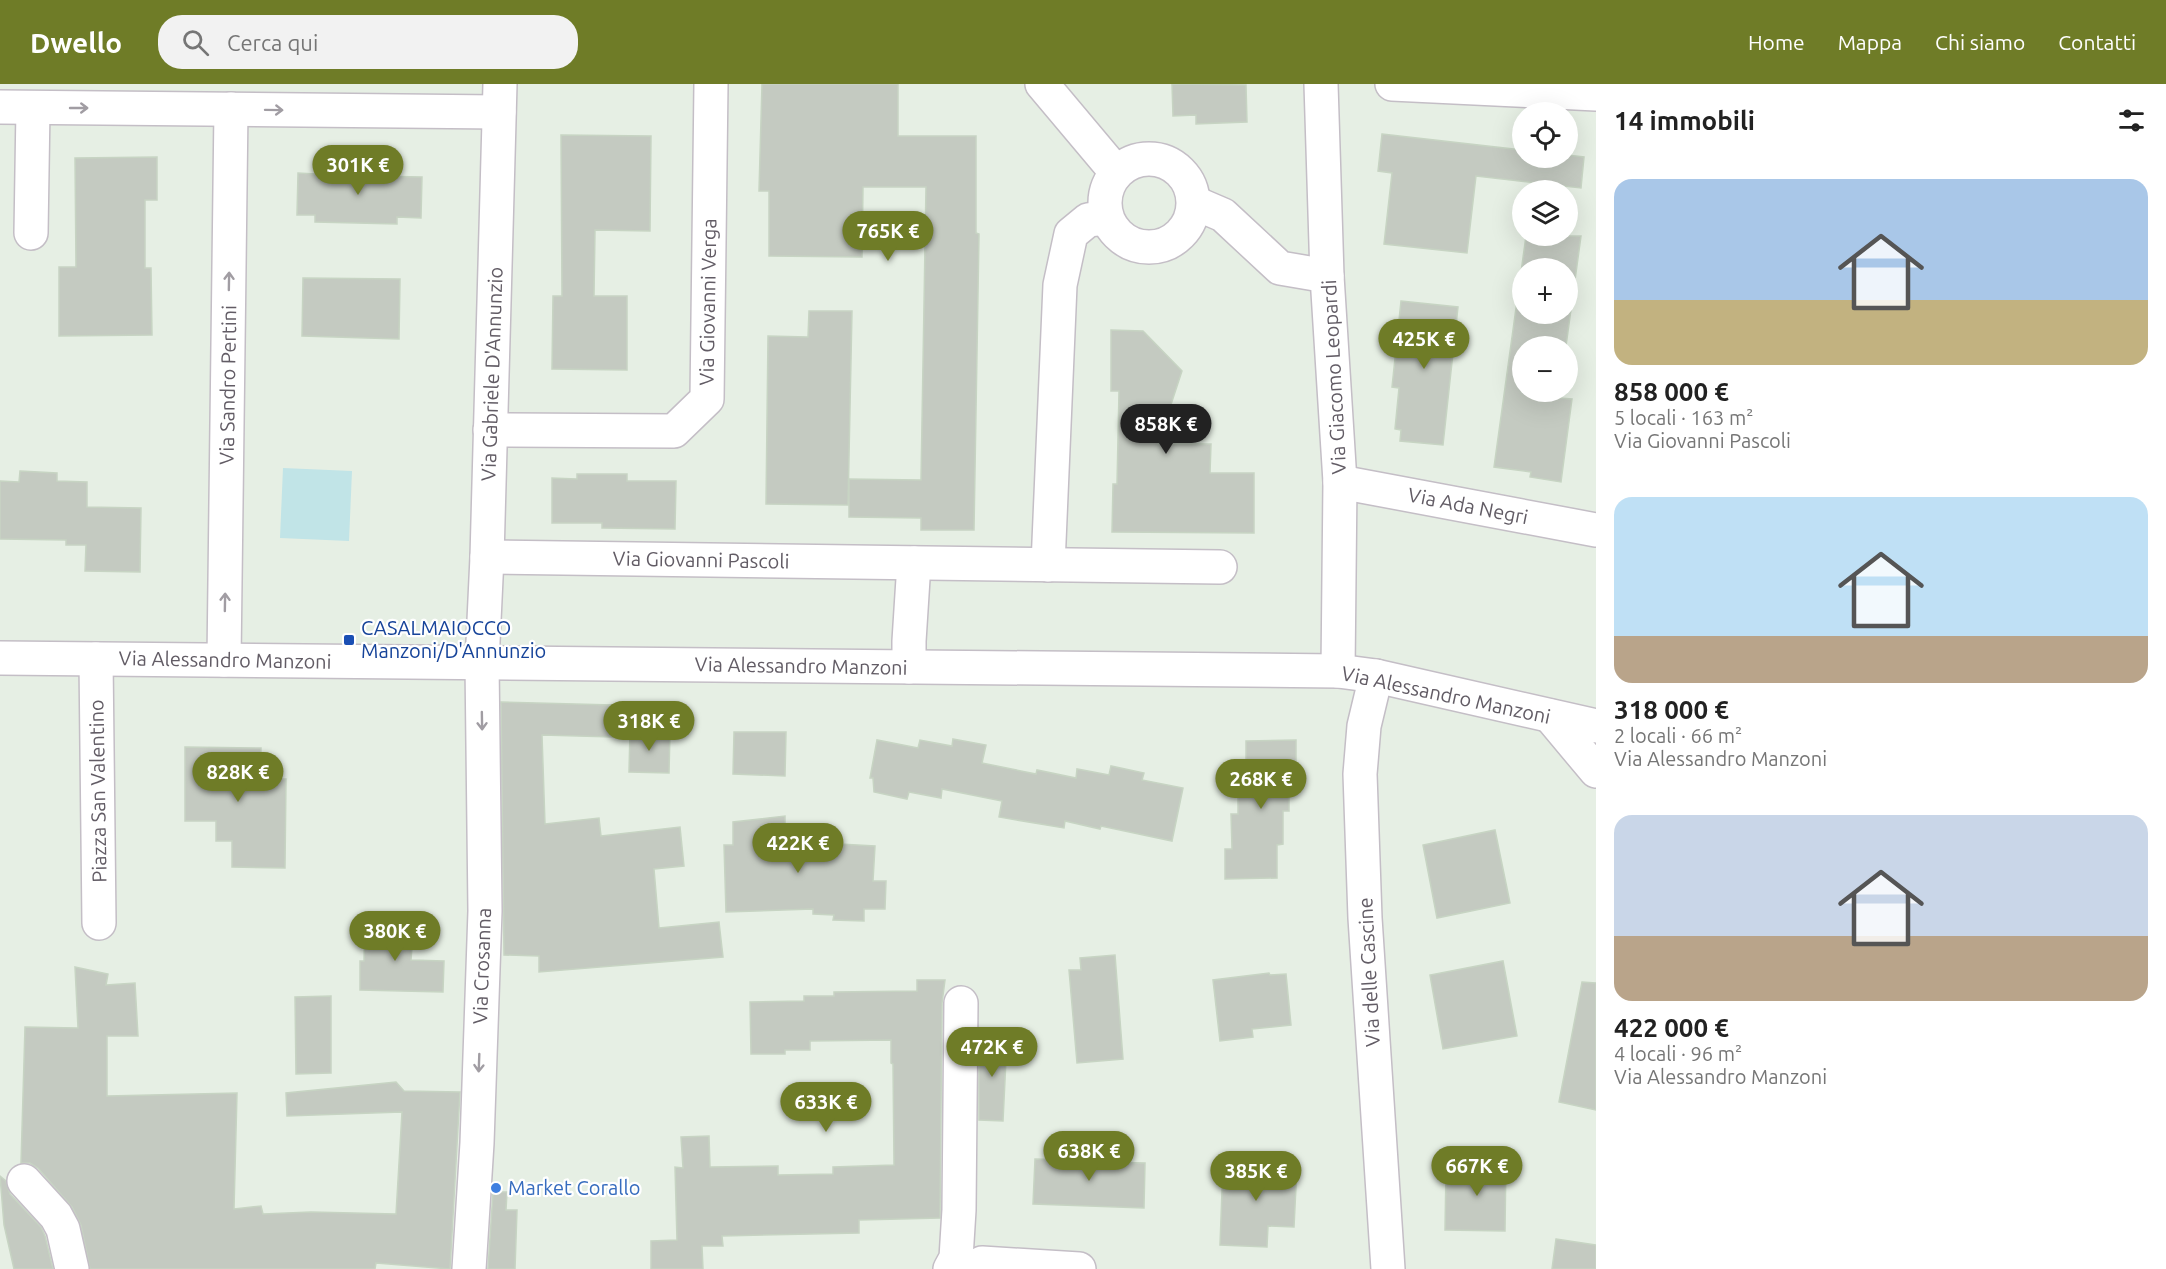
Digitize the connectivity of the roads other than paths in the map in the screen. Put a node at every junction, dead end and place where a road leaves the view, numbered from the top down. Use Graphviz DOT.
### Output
graph roads {
  1 [pos="711,84"];
  2 [pos="1042,84"];
  3 [pos="1321,84"];
  4 [pos="1392,84"];
  5 [pos="1596,94"];
  6 [pos="499,98"];
  7 [pos="0,108"];
  8 [pos="33,108"];
  9 [pos="231,109"];
  10 [pos="1116,172"];
  11 [pos="1195,203"];
  12 [pos="1106,218"];
  13 [pos="31,233"];
  14 [pos="1327,276"];
  15 [pos="490,430"];
  16 [pos="1340,482"];
  17 [pos="1596,530"];
  18 [pos="487,557"];
  19 [pos="914,563"];
  20 [pos="1048,565"];
  21 [pos="1220,567"];
  22 [pos="0,658"];
  23 [pos="96,659"];
  24 [pos="224,660"];
  25 [pos="482,663"];
  26 [pos="909,667"];
  27 [pos="1338,671"];
  28 [pos="1376,676"];
  29 [pos="1550,716"];
  30 [pos="1596,726"];
  31 [pos="1596,771"];
  32 [pos="99,923"];
  33 [pos="961,1003"];
  34 [pos="24,1181"];
  35 [pos="72,1269"];
  36 [pos="469,1269"];
  37 [pos="950,1269"];
  38 [pos="982,1269"];
  39 [pos="1079,1269"];
  40 [pos="1388,1269"];
  1 -- 15 [label="street, Via Giovanni Verga"];
  2 -- 10 [label="street"];
  3 -- 14 [label="street, Via Giacomo Leopardi"];
  4 -- 5 [label="street"];
  9 -- 6 [label="street, one-way"];
  6 -- 15 [label="street, Via Gabriele D'Annunzio"];
  7 -- 8 [label="street"];
  8 -- 9 [label="street, one-way"];
  8 -- 13 [label="street"];
  24 -- 9 [label="street, Via Sandro Pertini, one-way"];
  10 -- 11 [label="street"];
  10 -- 12 [label="street"];
  11 -- 12 [label="street"];
  11 -- 14 [label="street"];
  12 -- 20 [label="street"];
  14 -- 16 [label="street, Via Giacomo Leopardi"];
  15 -- 18 [label="street, Via Gabriele D'Annunzio"];
  16 -- 17 [label="street, Via Ada Negri"];
  16 -- 27 [label="street, Via Giacomo Leopardi"];
  18 -- 19 [label="street, Via Giovanni Pascoli"];
  18 -- 25 [label="street, Via Gabriele D'Annunzio"];
  19 -- 20 [label="street, Via Giovanni Pascoli"];
  19 -- 26 [label="street"];
  20 -- 21 [label="street, Via Giovanni Pascoli"];
  22 -- 23 [label="street, Via Alessandro Manzoni"];
  23 -- 24 [label="street, Via Alessandro Manzoni"];
  23 -- 32 [label="street, Piazza San Valentino"];
  24 -- 25 [label="street, Via Alessandro Manzoni"];
  25 -- 26 [label="street, Via Alessandro Manzoni"];
  25 -- 36 [label="street, Via Crosanna, one-way"];
  26 -- 27 [label="street, Via Alessandro Manzoni"];
  27 -- 28 [label="street, Via Alessandro Manzoni"];
  28 -- 29 [label="street, Via Alessandro Manzoni"];
  28 -- 40 [label="street, Via delle Cascine"];
  29 -- 30 [label="street, Via Alessandro Manzoni"];
  29 -- 31 [label="street"];
  33 -- 37 [label="street"];
  34 -- 35 [label="street"];
  38 -- 39 [label="street"];
}
